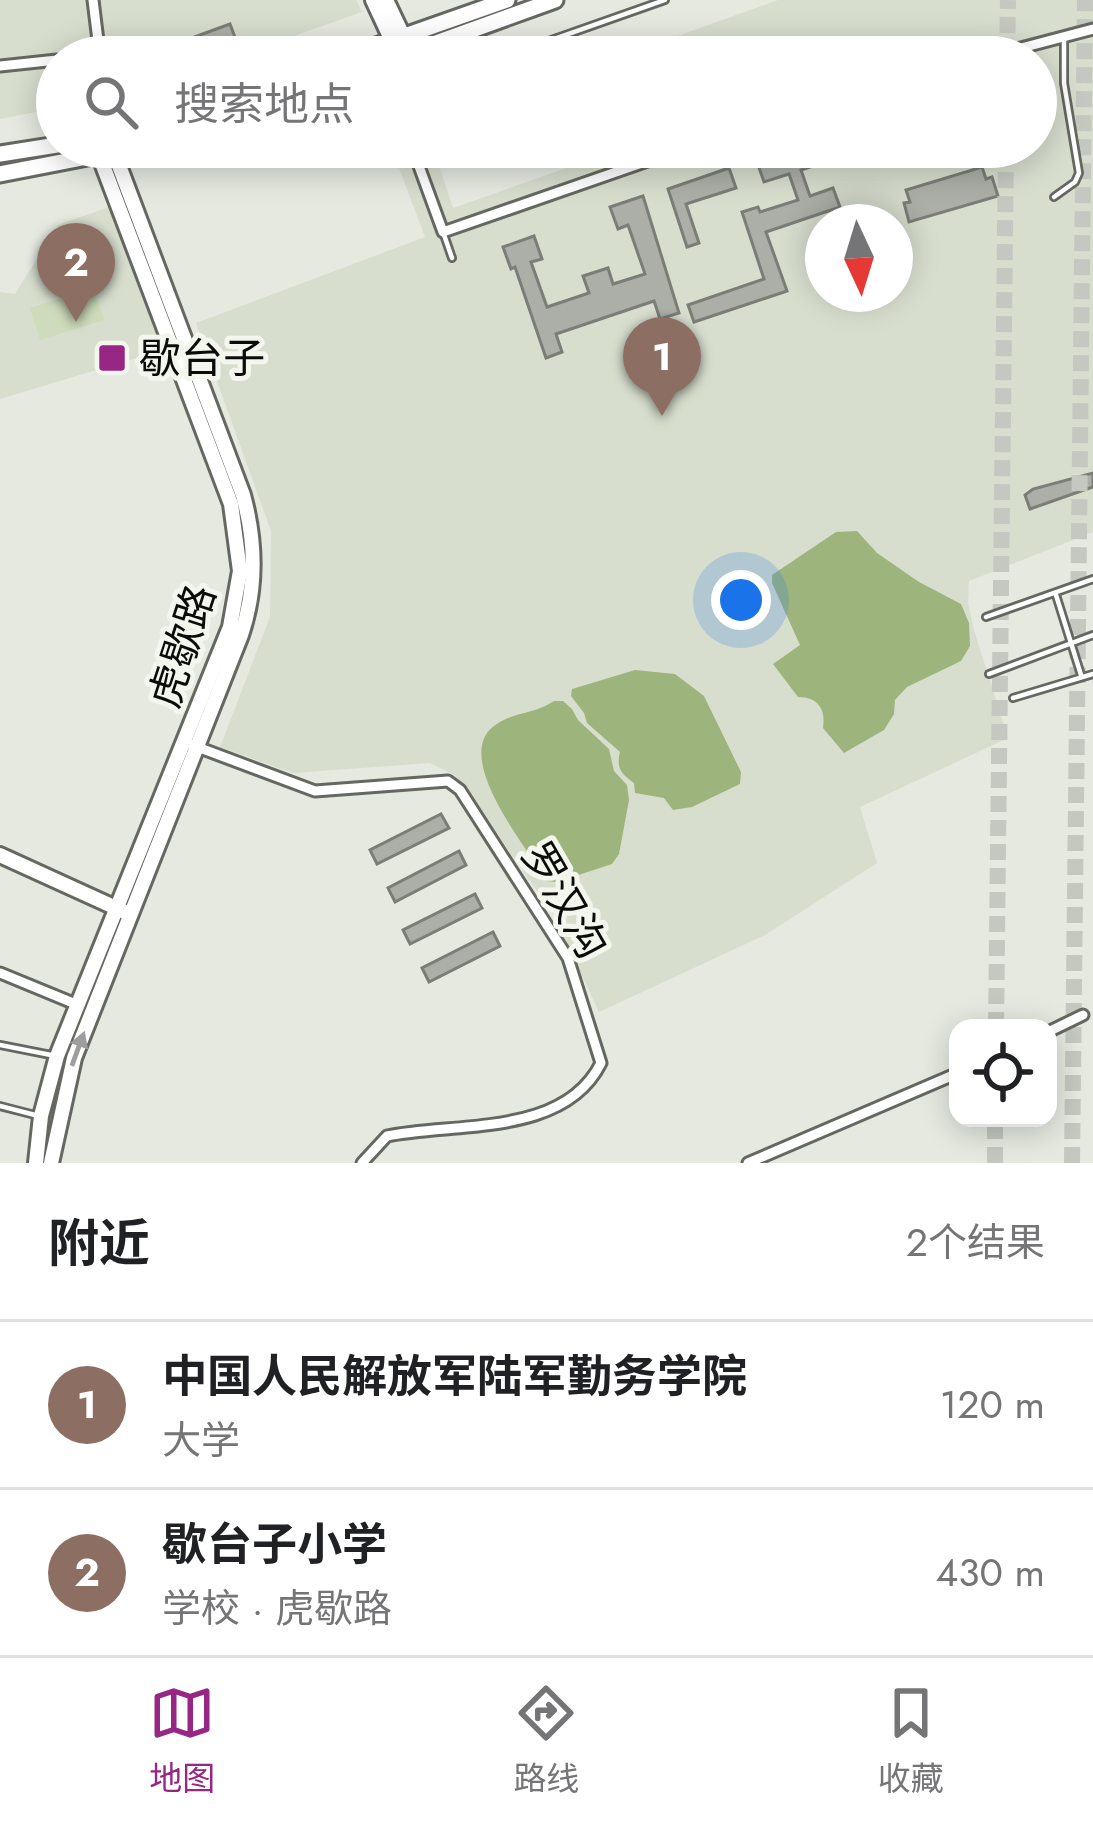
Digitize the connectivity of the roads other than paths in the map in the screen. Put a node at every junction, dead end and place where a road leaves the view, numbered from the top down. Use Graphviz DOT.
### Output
graph roads {
  1 [pos="93,0"];
  2 [pos="373,0"];
  3 [pos="386,0"];
  4 [pos="507,0"];
  5 [pos="555,0"];
  6 [pos="665,0"];
  7 [pos="1093,29"];
  8 [pos="98,36"];
  9 [pos="388,36"];
  10 [pos="392,36"];
  11 [pos="424,36"];
  12 [pos="437,36"];
  13 [pos="563,36"];
  14 [pos="1064,37"];
  15 [pos="1057,39"];
  16 [pos="36,62"];
  17 [pos="0,66"];
  18 [pos="36,148"];
  19 [pos="0,154"];
  20 [pos="36,166"];
  21 [pos="112,168"];
  22 [pos="420,168"];
  23 [pos="627,168"];
  24 [pos="0,174"];
  25 [pos="1054,196"];
  26 [pos="443,232"];
  27 [pos="452,259"];
  28 [pos="1093,579"];
  29 [pos="1056,593"];
  30 [pos="986,617"];
  31 [pos="1093,635"];
  32 [pos="1070,640"];
  33 [pos="989,674"];
  34 [pos="1093,674"];
  35 [pos="1081,675"];
  36 [pos="1013,698"];
  37 [pos="192,745"];
  38 [pos="0,854"];
  39 [pos="123,911"];
  40 [pos="0,973"];
  41 [pos="78,1005"];
  42 [pos="1083,1016"];
  43 [pos="1057,1028"];
  44 [pos="0,1045"];
  45 [pos="57,1056"];
  46 [pos="949,1077"];
  47 [pos="0,1106"];
  48 [pos="41,1116"];
  49 [pos="36,1163"];
  50 [pos="51,1163"];
  51 [pos="362,1163"];
  52 [pos="748,1163"];
  1 -- 8 [label="street"];
  2 -- 9 [label="main road"];
  3 -- 10 [label="main road"];
  4 -- 11 [label="main road"];
  5 -- 12 [label="main road"];
  6 -- 13 [label="lane"];
  7 -- 14 [label="street"];
  14 -- 15 [label="street"];
  14 -- 25 [label="lane"];
  16 -- 17 [label="street"];
  18 -- 19 [label="main road"];
  20 -- 24 [label="main road"];
  21 -- 37 [label="main road, 虎歇路"];
  22 -- 26 [label="street"];
  23 -- 26 [label="street"];
  26 -- 27 [label="lane"];
  28 -- 29 [label="lane"];
  29 -- 30 [label="lane"];
  29 -- 32 [label="lane"];
  31 -- 32 [label="lane"];
  32 -- 33 [label="lane"];
  32 -- 35 [label="lane"];
  34 -- 35 [label="lane"];
  35 -- 36 [label="lane"];
  37 -- 39 [label="main road, 虎歇路"];
  37 -- 51 [label="street, 罗汉沟"];
  38 -- 39 [label="main road"];
  39 -- 41 [label="main road, 虎歇路"];
  50 -- 39 [label="main road, 虎歇路, one-way"];
  40 -- 41 [label="street"];
  41 -- 45 [label="main road, 虎歇路"];
  42 -- 43 [label="street"];
  44 -- 45 [label="lane"];
  45 -- 48 [label="main road, 虎歇路"];
  46 -- 52 [label="street"];
  47 -- 48 [label="lane"];
  48 -- 49 [label="main road, 虎歇路"];
}
